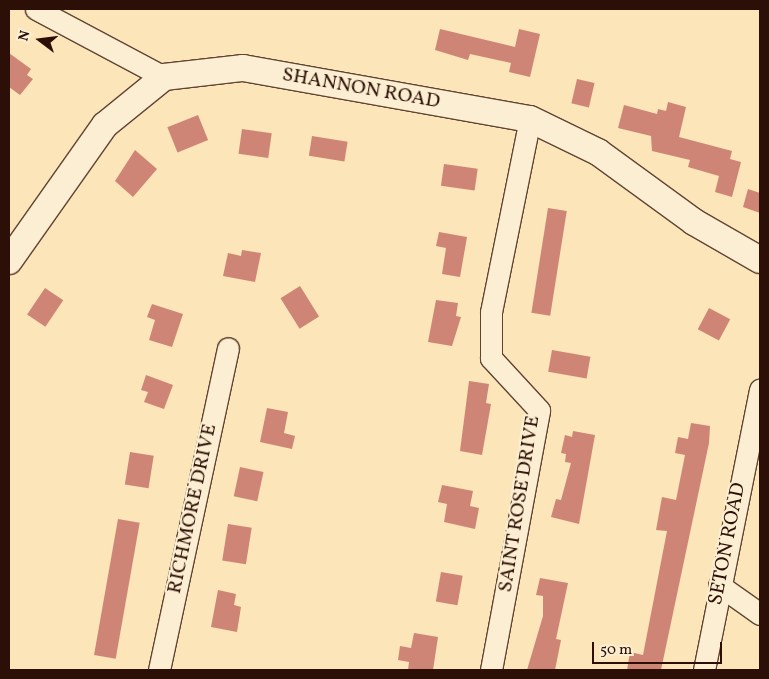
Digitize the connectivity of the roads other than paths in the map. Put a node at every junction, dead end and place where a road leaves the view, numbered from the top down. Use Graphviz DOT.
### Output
graph roads {
  1 [pos="36,9"];
  2 [pos="164,77"];
  3 [pos="530,119"];
  4 [pos="760,260"];
  5 [pos="9,261"];
  6 [pos="228,348"];
  7 [pos="760,390"];
  8 [pos="719,585"];
  9 [pos="760,614"];
  10 [pos="159,670"];
  11 [pos="491,670"];
  12 [pos="704,670"];
  1 -- 2 [label="street"];
  2 -- 3 [label="street, SHANNON ROAD"];
  2 -- 5 [label="street"];
  3 -- 4 [label="street, SHANNON ROAD"];
  3 -- 11 [label="street, SAINT ROSE DRIVE"];
  6 -- 10 [label="street, RICHMORE DRIVE"];
  7 -- 8 [label="street, SETON ROAD"];
  8 -- 9 [label="street"];
  8 -- 12 [label="street, SETON ROAD"];
}
